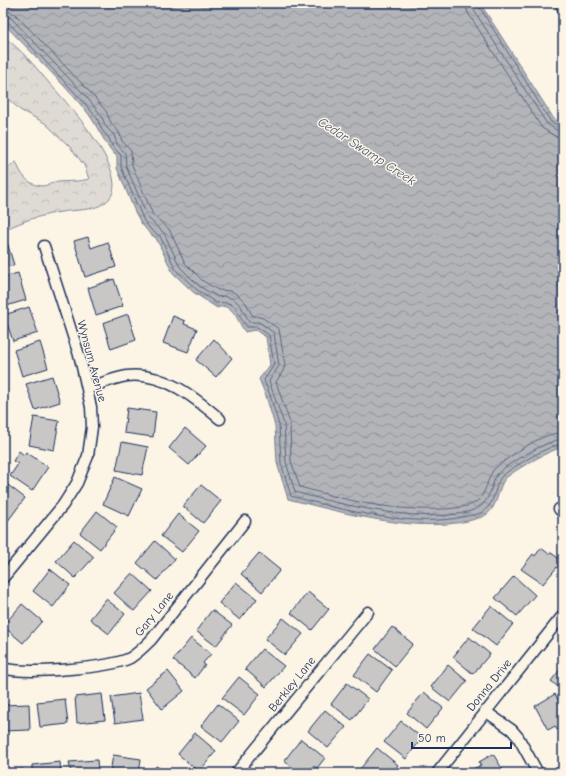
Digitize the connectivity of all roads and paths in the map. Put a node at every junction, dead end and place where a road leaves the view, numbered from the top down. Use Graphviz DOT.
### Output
graph roads {
  1 [pos="44,246"];
  2 [pos="88,388"];
  3 [pos="220,419"];
  4 [pos="245,521"];
  5 [pos="3,578"];
  6 [pos="368,612"];
  7 [pos="563,615"];
  8 [pos="3,668"];
  9 [pos="485,711"];
  10 [pos="236,773"];
  11 [pos="437,773"];
  12 [pos="538,773"];
  1 -- 2 [label="street, Wynsum Avenue"];
  2 -- 3 [label="street"];
  2 -- 5 [label="street, Wynsum Avenue"];
  4 -- 8 [label="street, Gary Lane"];
  6 -- 10 [label="street, Berkley Lane"];
  7 -- 9 [label="street, Donna Drive"];
  9 -- 11 [label="street, Donna Drive"];
  9 -- 12 [label="street"];
}
